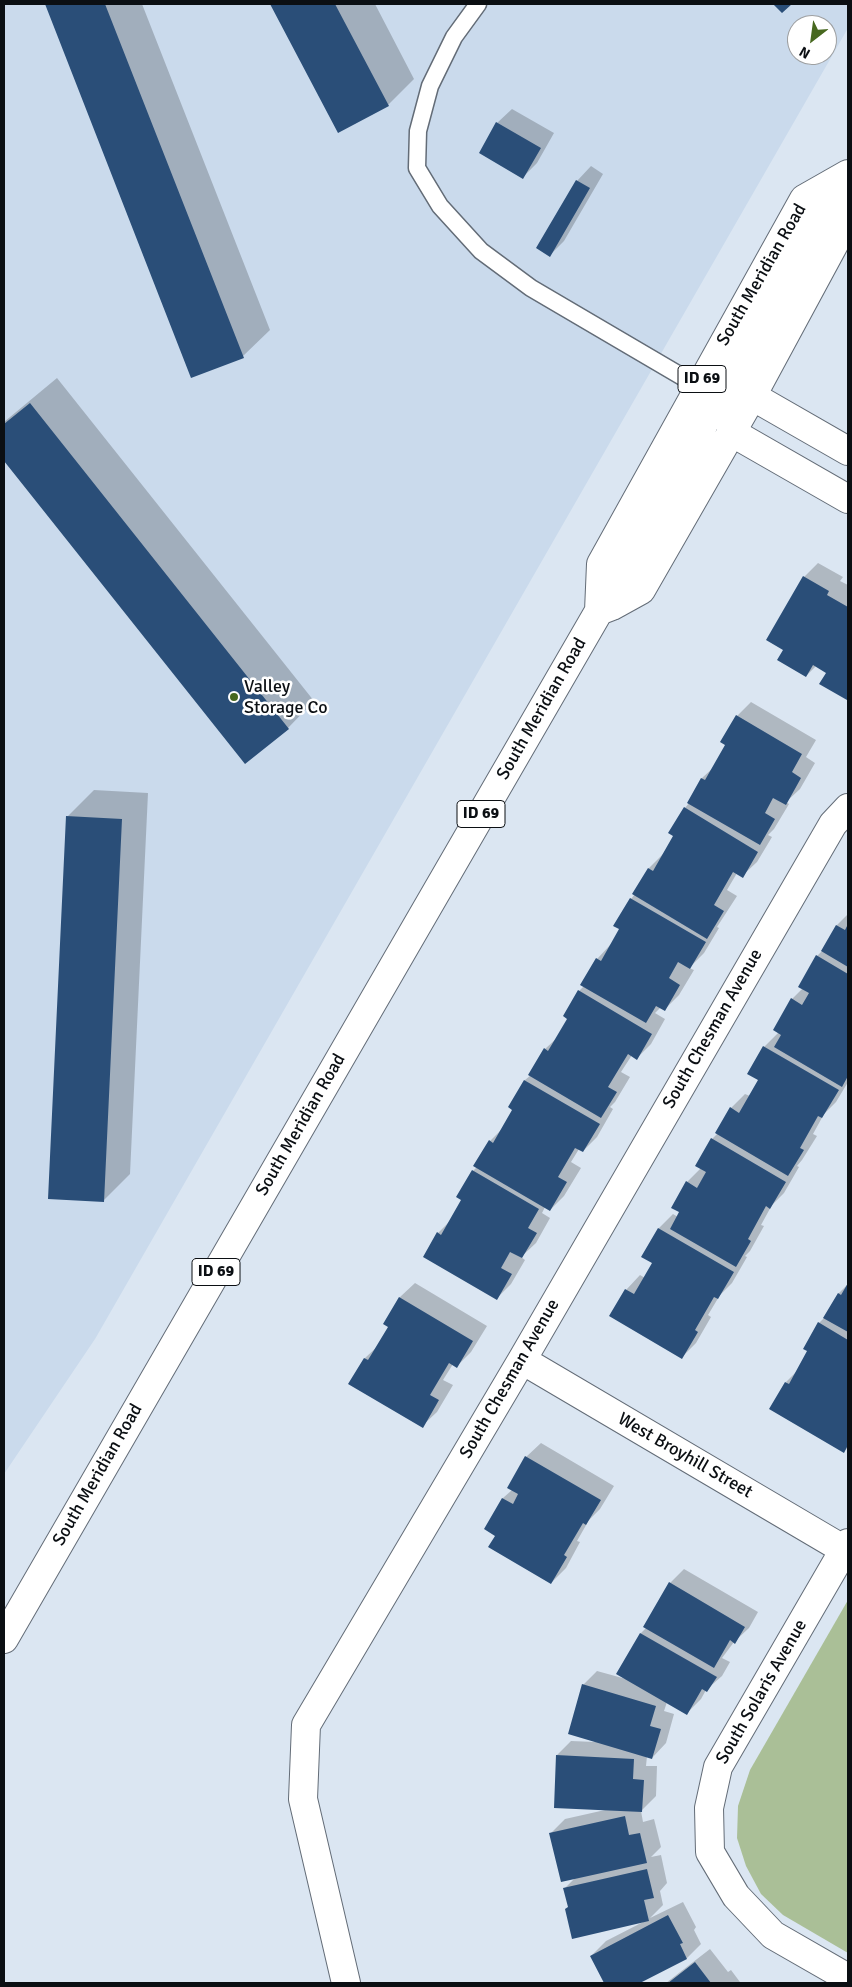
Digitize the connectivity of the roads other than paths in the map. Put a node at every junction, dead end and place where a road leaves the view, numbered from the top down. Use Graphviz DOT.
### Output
graph roads {
  1 [pos="478,4"];
  2 [pos="843,186"];
  3 [pos="698,386"];
  4 [pos="752,396"];
  5 [pos="731,432"];
  6 [pos="848,451"];
  7 [pos="848,499"];
  8 [pos="606,609"];
  9 [pos="848,808"];
  10 [pos="522,1360"];
  11 [pos="847,1548"];
  12 [pos="4,1639"];
  13 [pos="848,1978"];
  14 [pos="346,1983"];
  1 -- 3 [label="lane"];
  2 -- 3 [label="street, South Meridian Road / ID 69"];
  2 -- 4 [label="street, ID 69"];
  2 -- 5 [label="street"];
  3 -- 8 [label="street, South Meridian Road / ID 69"];
  4 -- 5 [label="street, ID 69"];
  4 -- 6 [label="street"];
  5 -- 7 [label="street"];
  5 -- 8 [label="street, ID 69"];
  8 -- 12 [label="street, South Meridian Road / ID 69"];
  9 -- 10 [label="street, South Chesman Avenue"];
  10 -- 11 [label="street, West Broyhill Street"];
  10 -- 14 [label="street, South Chesman Avenue"];
  11 -- 13 [label="street, South Solaris Avenue"];
}
